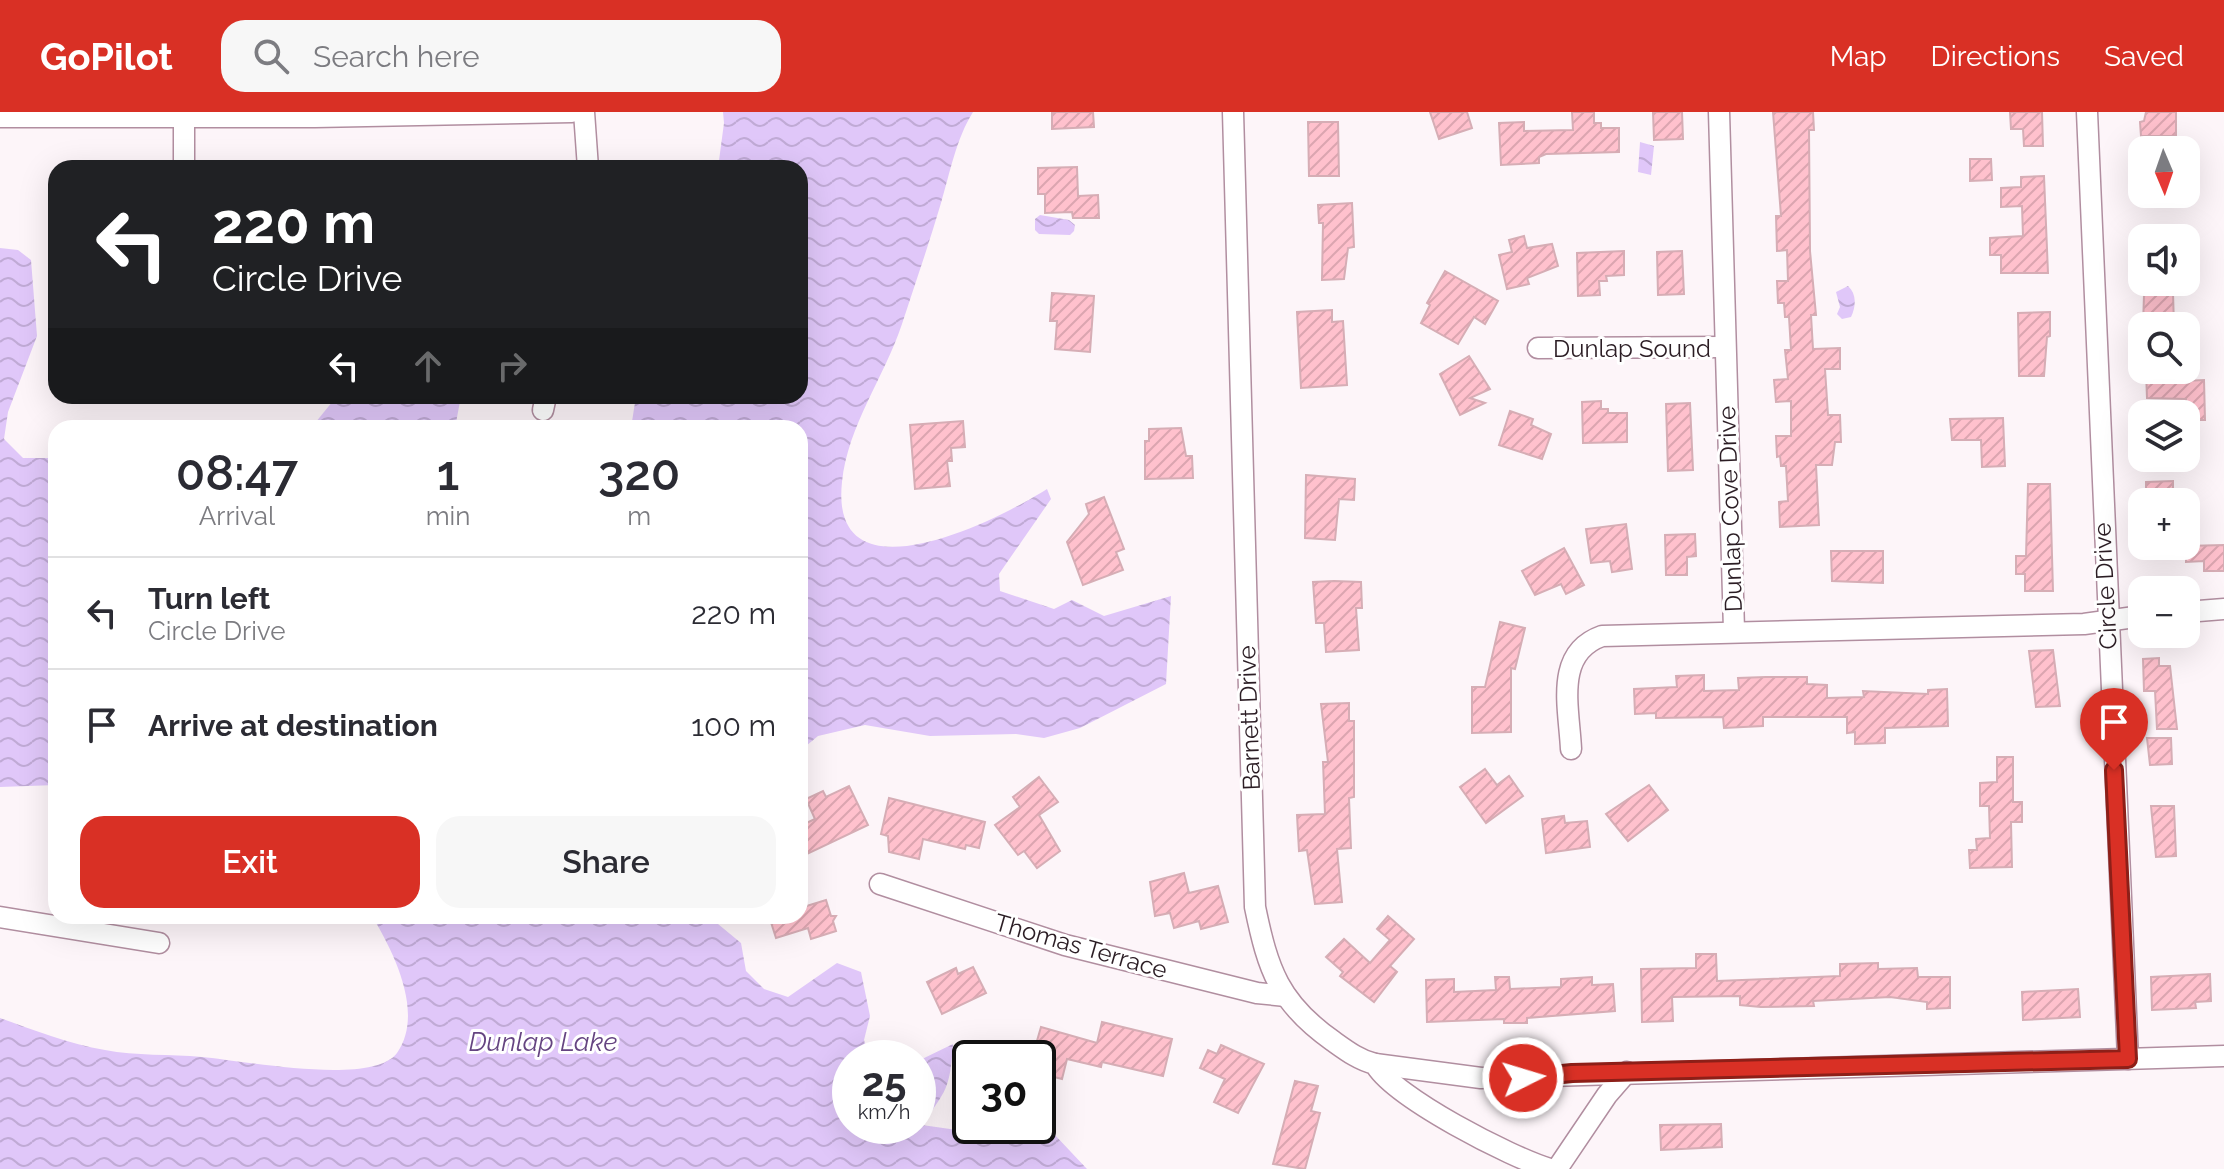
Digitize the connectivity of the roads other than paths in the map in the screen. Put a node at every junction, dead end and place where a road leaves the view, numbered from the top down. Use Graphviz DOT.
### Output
graph roads {
  1 [pos="572,112"];
  2 [pos="584,112"];
  3 [pos="1233,112"];
  4 [pos="1719,112"];
  5 [pos="2087,112"];
  6 [pos="70,115"];
  7 [pos="0,117"];
  8 [pos="184,118"];
  9 [pos="184,160"];
  10 [pos="587,160"];
  11 [pos="1725,347"];
  12 [pos="1538,348"];
  13 [pos="2224,609"];
  14 [pos="2200,611"];
  15 [pos="2128,618"];
  16 [pos="2107,620"];
  17 [pos="1734,630"];
  18 [pos="1571,749"];
  19 [pos="880,884"];
  20 [pos="0,917"];
  21 [pos="159,943"];
  22 [pos="1286,996"];
  23 [pos="2224,1056"];
  24 [pos="2128,1059"];
  25 [pos="1375,1064"];
  26 [pos="1627,1072"];
  27 [pos="1550,1169"];
  28 [pos="1557,1169"];
  1 -- 8 [label="street"];
  2 -- 10 [label="street"];
  3 -- 22 [label="street, Barnett Drive"];
  4 -- 11 [label="street, Dunlap Cove Drive"];
  5 -- 16 [label="street, Circle Drive"];
  6 -- 7 [label="street"];
  6 -- 8 [label="street"];
  8 -- 9 [label="street"];
  11 -- 12 [label="street, Dunlap Sound"];
  11 -- 17 [label="street, Dunlap Cove Drive"];
  13 -- 14 [label="street"];
  15 -- 16 [label="street, Dunlap Cove Drive"];
  16 -- 17 [label="street, Dunlap Cove Drive"];
  16 -- 24 [label="street, Circle Drive"];
  17 -- 18 [label="street"];
  19 -- 22 [label="street, Thomas Terrace"];
  20 -- 21 [label="street"];
  22 -- 25 [label="street, Barnett Drive"];
  23 -- 24 [label="street"];
  24 -- 26 [label="street"];
  25 -- 26 [label="street"];
  25 -- 27 [label="street, Barnett Drive"];
  26 -- 28 [label="street"];
}
